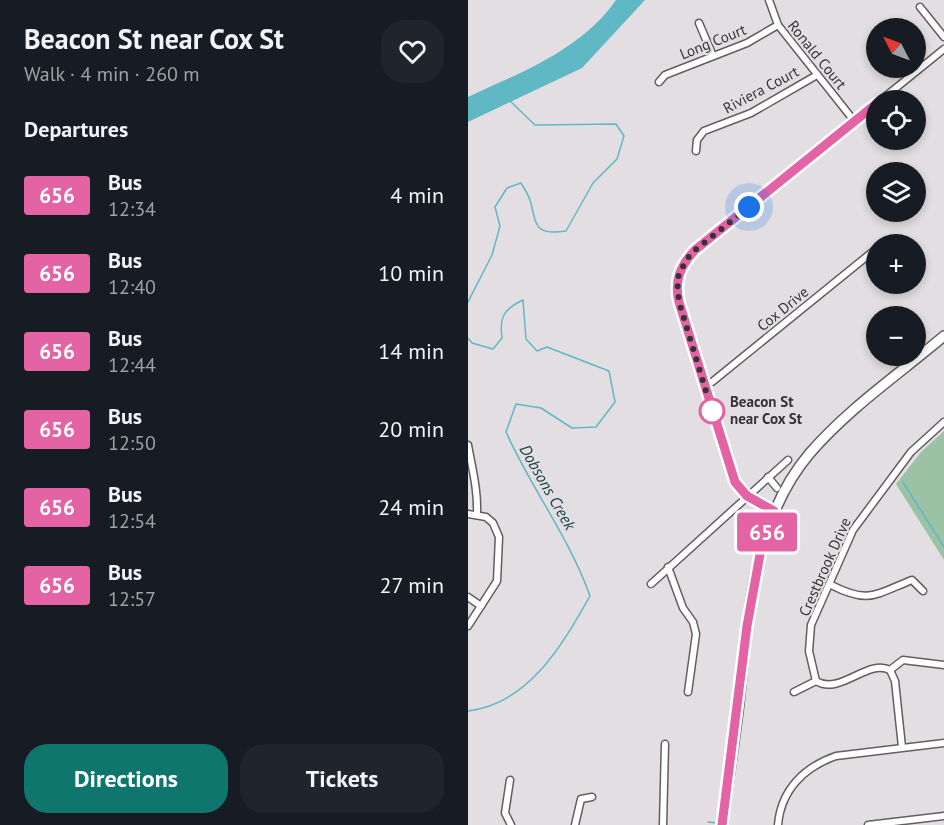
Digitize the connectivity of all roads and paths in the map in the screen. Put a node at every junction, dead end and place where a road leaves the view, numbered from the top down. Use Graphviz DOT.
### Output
graph roads {
  1 [pos="769,0"];
  2 [pos="920,8"];
  3 [pos="699,23"];
  4 [pos="778,25"];
  5 [pos="944,37"];
  6 [pos="944,49"];
  7 [pos="713,56"];
  8 [pos="817,75"];
  9 [pos="659,82"];
  10 [pos="893,90"];
  11 [pos="866,113"];
  12 [pos="855,122"];
  13 [pos="696,152"];
  14 [pos="866,257"];
  15 [pos="944,336"];
  16 [pos="944,342"];
  17 [pos="926,352"];
  18 [pos="926,354"];
  19 [pos="909,366"];
  20 [pos="704,384"];
  21 [pos="944,422"];
  22 [pos="468,445"];
  23 [pos="789,460"];
  24 [pos="768,477"];
  25 [pos="777,488"];
  26 [pos="747,496"];
  27 [pos="774,511"];
  28 [pos="468,514"];
  29 [pos="477,514"];
  30 [pos="668,567"];
  31 [pos="651,584"];
  32 [pos="831,585"];
  33 [pos="923,591"];
  34 [pos="468,597"];
  35 [pos="481,606"];
  36 [pos="468,626"];
  37 [pos="944,665"];
  38 [pos="890,670"];
  39 [pos="816,681"];
  40 [pos="688,692"];
  41 [pos="794,692"];
  42 [pos="944,743"];
  43 [pos="665,744"];
  44 [pos="902,747"];
  45 [pos="510,780"];
  46 [pos="592,797"];
  47 [pos="944,816"];
  48 [pos="510,824"];
  49 [pos="575,825"];
  50 [pos="663,825"];
  51 [pos="722,825"];
  52 [pos="778,825"];
  53 [pos="868,825"];
  1 -- 4 [label="street, Ronald Court"];
  2 -- 5 [label="street"];
  3 -- 7 [label="street"];
  4 -- 7 [label="street, Long Court"];
  4 -- 8 [label="street, Ronald Court"];
  6 -- 10 [label="street"];
  7 -- 9 [label="street, Long Court"];
  8 -- 12 [label="street, Ronald Court"];
  8 -- 13 [label="street, Riviera Court"];
  11 -- 12 [label="street"];
  12 -- 20 [label="street"];
  14 -- 20 [label="street, Cox Drive"];
  15 -- 17 [label="main road"];
  16 -- 18 [label="main road"];
  19 -- 27 [label="main road"];
  20 -- 26 [label="street"];
  21 -- 32 [label="street, Crestbrook Drive"];
  22 -- 29 [label="street"];
  23 -- 24 [label="street"];
  24 -- 25 [label="street"];
  24 -- 26 [label="street"];
  26 -- 27 [label="street"];
  26 -- 30 [label="street"];
  27 -- 51 [label="main road"];
  28 -- 29 [label="street"];
  29 -- 35 [label="street"];
  30 -- 31 [label="street"];
  30 -- 40 [label="street"];
  32 -- 33 [label="street"];
  32 -- 39 [label="street, Crestbrook Drive"];
  34 -- 35 [label="street"];
  35 -- 36 [label="street"];
  37 -- 38 [label="street"];
  38 -- 39 [label="street"];
  38 -- 44 [label="street"];
  39 -- 41 [label="street"];
  42 -- 44 [label="street"];
  43 -- 50 [label="street"];
  44 -- 52 [label="street"];
  45 -- 48 [label="street"];
  46 -- 49 [label="street"];
  47 -- 53 [label="street"];
}
